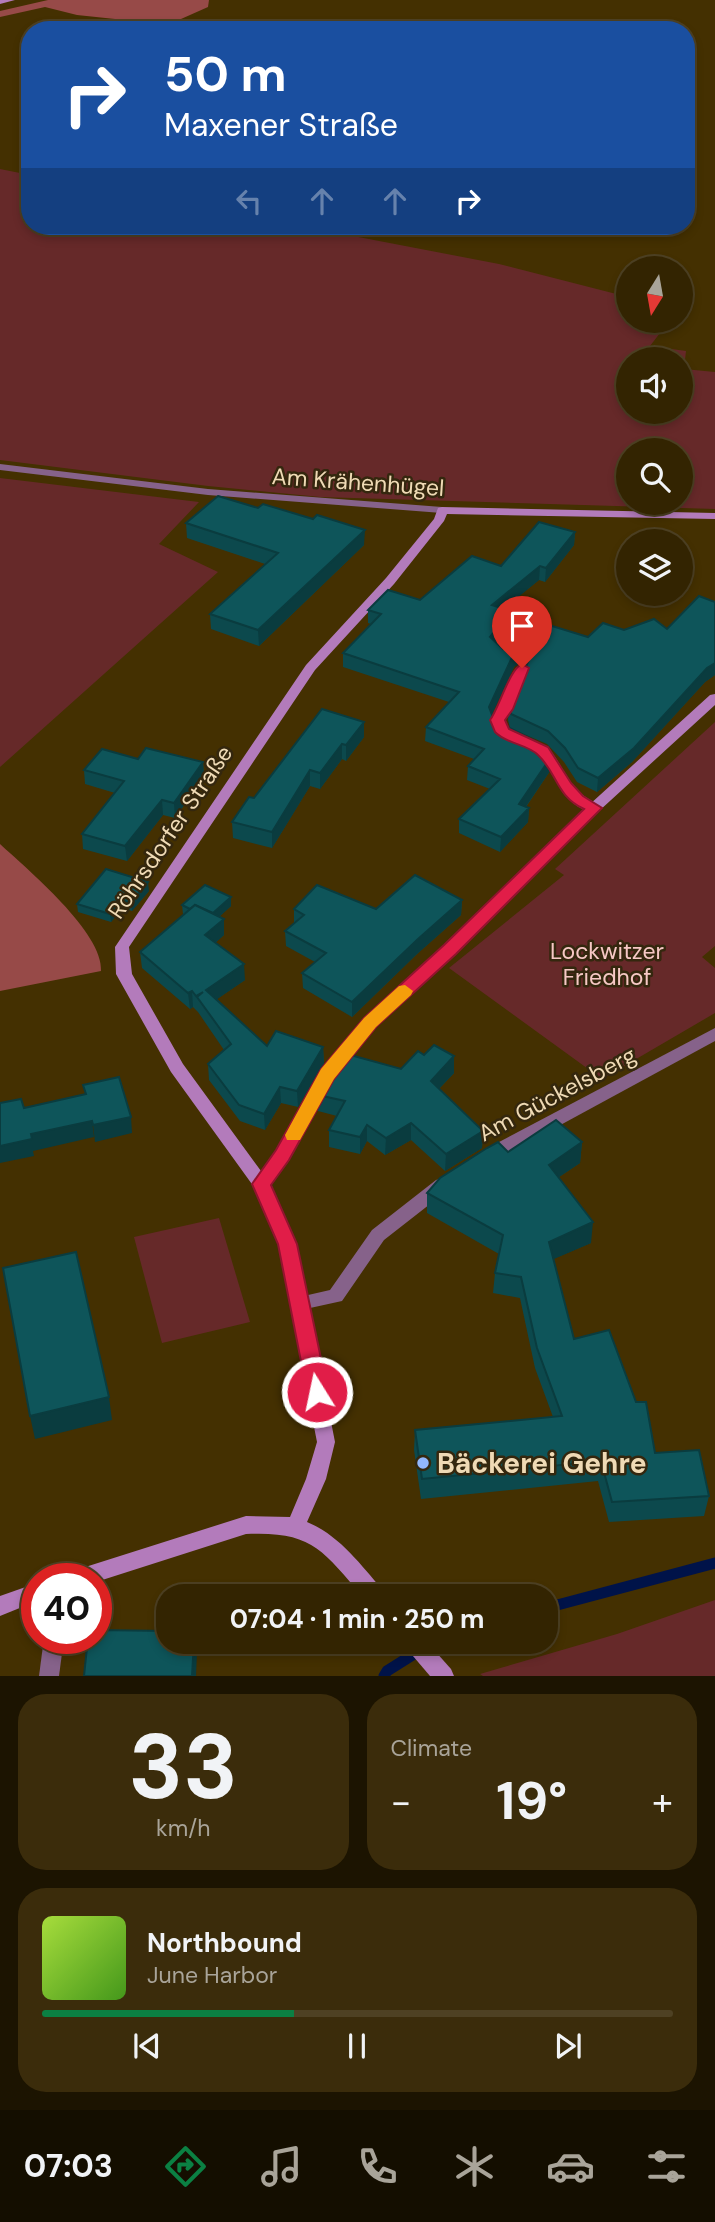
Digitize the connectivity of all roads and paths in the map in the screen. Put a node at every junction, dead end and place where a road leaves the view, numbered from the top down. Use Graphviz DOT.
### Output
graph roads {
  1 [pos="11,0"];
  2 [pos="0,2"];
  3 [pos="0,467"];
  4 [pos="442,510"];
  5 [pos="715,516"];
  6 [pos="522,668"];
  7 [pos="715,698"];
  8 [pos="594,808"];
  9 [pos="715,1034"];
  10 [pos="478,1161"];
  11 [pos="456,1176"];
  12 [pos="261,1184"];
  13 [pos="301,1303"];
  14 [pos="296,1525"];
  15 [pos="112,1568"];
  16 [pos="364,1584"];
  17 [pos="21,1598"];
  18 [pos="0,1606"];
  19 [pos="52,1654"];
  20 [pos="425,1654"];
  21 [pos="49,1676"];
  22 [pos="444,1676"];
  1 -- 2 [label="street"];
  3 -- 4 [label="street, Am Krähenhügel"];
  4 -- 5 [label="street, Am Krähenhügel"];
  4 -- 12 [label="street, Röhrsdorfer Straße"];
  6 -- 8 [label="street"];
  7 -- 8 [label="street"];
  8 -- 12 [label="street"];
  9 -- 10 [label="street, Am Gückelsberg"];
  11 -- 13 [label="street"];
  12 -- 13 [label="street, Röhrsdorfer Straße"];
  13 -- 14 [label="street, Röhrsdorfer Straße"];
  14 -- 15 [label="street"];
  14 -- 16 [label="street"];
  17 -- 18 [label="street"];
  19 -- 21 [label="street"];
  20 -- 22 [label="street"];
}
